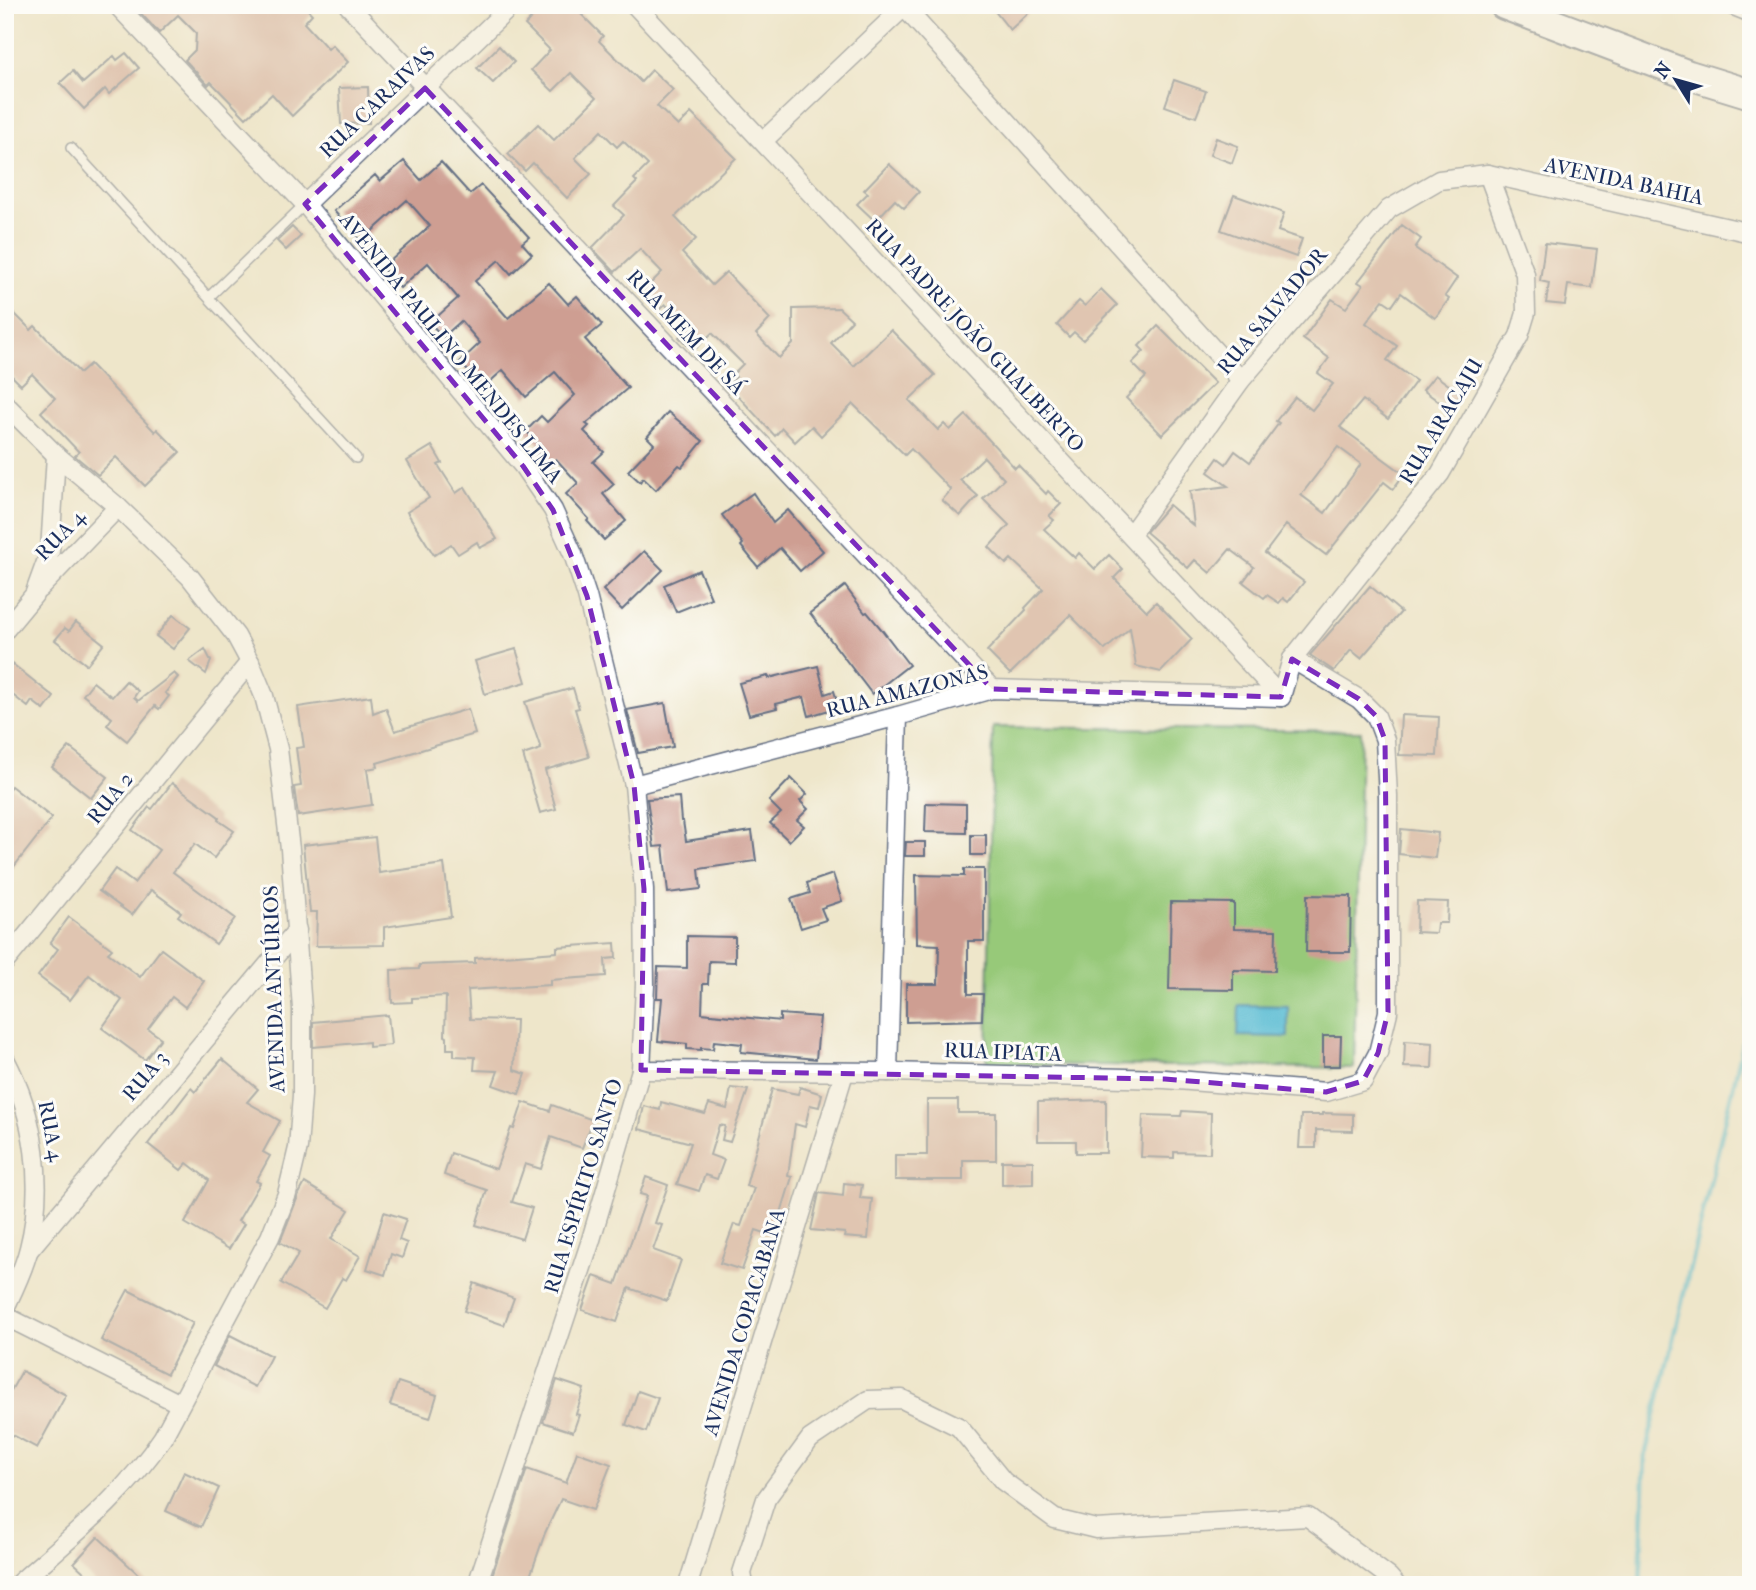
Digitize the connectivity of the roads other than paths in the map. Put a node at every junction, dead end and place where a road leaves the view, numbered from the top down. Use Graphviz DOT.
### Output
graph roads {
  1 [pos="117,5"];
  2 [pos="348,5"];
  3 [pos="512,5"];
  4 [pos="635,5"];
  5 [pos="1504,5"];
  6 [pos="1731,5"];
  7 [pos="905,6"];
  8 [pos="1751,13"];
  9 [pos="425,88"];
  10 [pos="1751,93"];
  11 [pos="763,141"];
  12 [pos="71,148"];
  13 [pos="1488,174"];
  14 [pos="305,204"];
  15 [pos="1751,233"];
  16 [pos="209,297"];
  17 [pos="1241,380"];
  18 [pos="5,404"];
  19 [pos="56,455"];
  20 [pos="356,458"];
  21 [pos="118,507"];
  22 [pos="1131,534"];
  23 [pos="34,594"];
  24 [pos="5,630"];
  25 [pos="1292,659"];
  26 [pos="250,662"];
  27 [pos="992,690"];
  28 [pos="1282,696"];
  29 [pos="898,716"];
  30 [pos="634,785"];
  31 [pos="297,930"];
  32 [pos="5,962"];
  33 [pos="5,1059"];
  34 [pos="641,1070"];
  35 [pos="888,1072"];
  36 [pos="844,1073"];
  37 [pos="36,1215"];
  38 [pos="29,1250"];
  39 [pos="5,1308"];
  40 [pos="5,1316"];
  41 [pos="180,1404"];
  42 [pos="17,1585"];
  43 [pos="477,1585"];
  44 [pos="688,1585"];
  45 [pos="744,1585"];
  46 [pos="1396,1585"];
  1 -- 14 [label="street, AVENIDA PAULINO MENDES LIMA"];
  2 -- 9 [label="street, RUA MEM DE SÁ"];
  3 -- 9 [label="street, RUA CARAIVAS"];
  4 -- 11 [label="street, RUA PADRE JOÃO GUALBERTO"];
  5 -- 10 [label="highway"];
  6 -- 8 [label="street"];
  7 -- 11 [label="street"];
  7 -- 17 [label="street"];
  9 -- 14 [label="street, RUA CARAIVAS"];
  9 -- 27 [label="street, RUA MEM DE SÁ"];
  11 -- 22 [label="street, RUA PADRE JOÃO GUALBERTO"];
  12 -- 16 [label="lane"];
  13 -- 15 [label="street, AVENIDA BAHIA"];
  13 -- 17 [label="street, RUA SALVADOR"];
  13 -- 25 [label="street, RUA ARACAJU"];
  14 -- 16 [label="lane"];
  14 -- 30 [label="street, AVENIDA PAULINO MENDES LIMA"];
  16 -- 20 [label="lane"];
  17 -- 22 [label="street, RUA SALVADOR"];
  18 -- 19 [label="street, AVENIDA ANTÚRIOS"];
  19 -- 21 [label="street, AVENIDA ANTÚRIOS"];
  19 -- 23 [label="street, RUA 4"];
  21 -- 23 [label="street, RUA 4"];
  21 -- 26 [label="street, AVENIDA ANTÚRIOS"];
  22 -- 28 [label="street, RUA PADRE JOÃO GUALBERTO"];
  23 -- 24 [label="street, RUA 4"];
  25 -- 28 [label="street, RUA ARACAJU"];
  25 -- 35 [label="street, RUA IPIATA"];
  26 -- 31 [label="street, AVENIDA ANTÚRIOS"];
  26 -- 32 [label="street, RUA 2"];
  27 -- 28 [label="street, RUA AMAZONAS"];
  27 -- 29 [label="street, RUA AMAZONAS"];
  29 -- 30 [label="street, RUA AMAZONAS"];
  29 -- 35 [label="street"];
  30 -- 34 [label="street, RUA ESPÍRITO SANTO"];
  31 -- 38 [label="street, RUA 3"];
  31 -- 41 [label="street, AVENIDA ANTÚRIOS"];
  33 -- 37 [label="street, RUA 4"];
  34 -- 36 [label="street, RUA IPIATA"];
  34 -- 43 [label="street, RUA ESPÍRITO SANTO"];
  35 -- 36 [label="street, RUA IPIATA"];
  36 -- 44 [label="street, AVENIDA COPACABANA"];
  37 -- 38 [label="street, RUA 3"];
  38 -- 39 [label="street, RUA 3"];
  40 -- 41 [label="street"];
  41 -- 42 [label="street, AVENIDA ANTÚRIOS"];
  45 -- 46 [label="street"];
}
